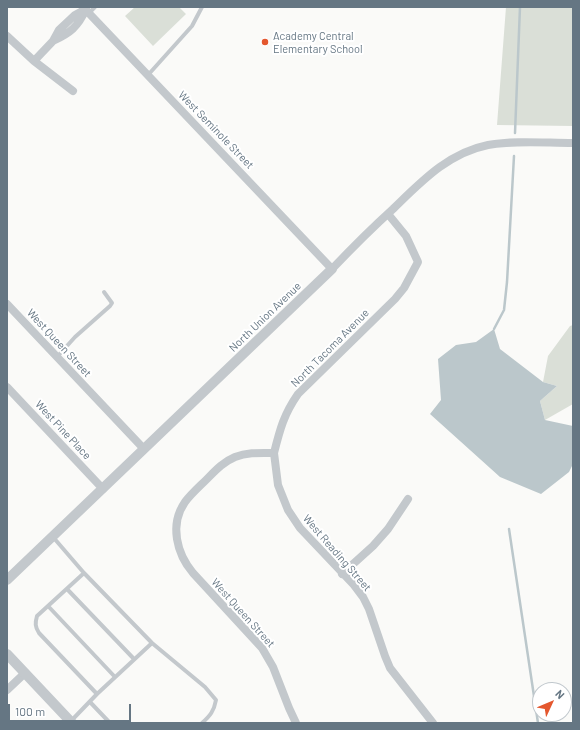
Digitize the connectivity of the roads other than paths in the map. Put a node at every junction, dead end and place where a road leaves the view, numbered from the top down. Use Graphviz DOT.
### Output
graph roads {
  1 [pos="202,7"];
  2 [pos="88,9"];
  3 [pos="7,36"];
  4 [pos="34,61"];
  5 [pos="148,75"];
  6 [pos="73,91"];
  7 [pos="573,143"];
  8 [pos="388,214"];
  9 [pos="332,268"];
  10 [pos="104,292"];
  11 [pos="7,304"];
  12 [pos="57,357"];
  13 [pos="7,387"];
  14 [pos="144,449"];
  15 [pos="274,453"];
  16 [pos="103,489"];
  17 [pos="408,498"];
  18 [pos="53,536"];
  19 [pos="84,573"];
  20 [pos="342,574"];
  21 [pos="7,580"];
  22 [pos="67,589"];
  23 [pos="48,606"];
  24 [pos="152,643"];
  25 [pos="7,654"];
  26 [pos="134,659"];
  27 [pos="25,673"];
  28 [pos="115,677"];
  29 [pos="7,690"];
  30 [pos="97,694"];
  31 [pos="90,702"];
  32 [pos="71,722"];
  33 [pos="110,723"];
  34 [pos="202,723"];
  35 [pos="296,723"];
  36 [pos="433,723"];
  1 -- 5 [label="lane"];
  2 -- 4 [label="street"];
  2 -- 5 [label="street, West Seminole Street"];
  3 -- 4 [label="street"];
  4 -- 6 [label="street"];
  5 -- 9 [label="street, West Seminole Street"];
  7 -- 8 [label="street, North Union Avenue"];
  8 -- 9 [label="street, North Union Avenue"];
  8 -- 15 [label="street, North Tacoma Avenue"];
  9 -- 14 [label="street, North Union Avenue"];
  10 -- 12 [label="lane"];
  11 -- 12 [label="street, West Queen Street"];
  12 -- 14 [label="street, West Queen Street"];
  13 -- 16 [label="street, West Pine Place"];
  14 -- 16 [label="street, North Union Avenue"];
  15 -- 20 [label="street, West Reading Street"];
  15 -- 35 [label="street, West Queen Street"];
  16 -- 18 [label="street, North Union Avenue"];
  17 -- 20 [label="street"];
  18 -- 19 [label="lane"];
  18 -- 21 [label="street, North Union Avenue"];
  19 -- 22 [label="lane"];
  19 -- 24 [label="lane"];
  20 -- 36 [label="street, West Reading Street"];
  22 -- 23 [label="lane"];
  22 -- 26 [label="lane"];
  23 -- 28 [label="lane"];
  23 -- 30 [label="lane"];
  24 -- 26 [label="lane"];
  24 -- 34 [label="lane"];
  25 -- 27 [label="street"];
  26 -- 28 [label="lane"];
  27 -- 29 [label="street"];
  27 -- 32 [label="street"];
  28 -- 30 [label="lane"];
  30 -- 31 [label="lane"];
  31 -- 32 [label="lane"];
  31 -- 33 [label="lane"];
}
